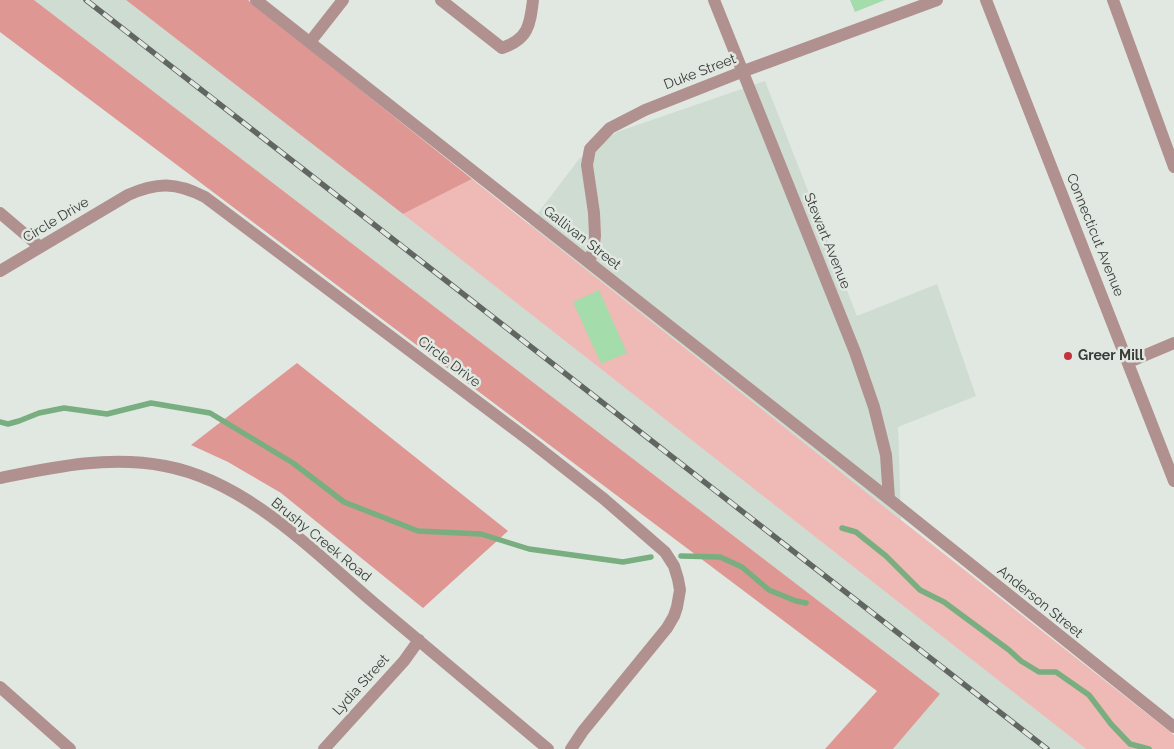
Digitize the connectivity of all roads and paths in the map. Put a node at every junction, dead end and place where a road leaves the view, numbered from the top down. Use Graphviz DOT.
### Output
graph roads {
  1 [pos="256,0"];
  2 [pos="343,0"];
  3 [pos="441,0"];
  4 [pos="532,0"];
  5 [pos="714,0"];
  6 [pos="937,0"];
  7 [pos="986,0"];
  8 [pos="1113,0"];
  9 [pos="310,42"];
  10 [pos="744,71"];
  11 [pos="1174,167"];
  12 [pos="0,213"];
  13 [pos="40,247"];
  14 [pos="588,262"];
  15 [pos="0,271"];
  16 [pos="1174,343"];
  17 [pos="1129,362"];
  18 [pos="0,478"];
  19 [pos="1174,481"];
  20 [pos="889,499"];
  21 [pos="419,640"];
  22 [pos="0,687"];
  23 [pos="1174,727"];
  24 [pos="70,749"];
  25 [pos="324,749"];
  26 [pos="548,749"];
  27 [pos="571,749"];
  1 -- 9 [label="street, Gallivan Street"];
  2 -- 9 [label="street"];
  3 -- 4 [label="street"];
  5 -- 10 [label="street, Stewart Avenue"];
  6 -- 10 [label="street, Duke Street"];
  7 -- 17 [label="street, Connecticut Avenue"];
  8 -- 11 [label="street"];
  9 -- 14 [label="street, Gallivan Street"];
  10 -- 14 [label="street, Duke Street"];
  10 -- 20 [label="street, Stewart Avenue"];
  12 -- 13 [label="street"];
  13 -- 15 [label="street, Circle Drive"];
  13 -- 27 [label="street, Circle Drive"];
  14 -- 20 [label="street, Gallivan Street"];
  16 -- 17 [label="street"];
  17 -- 19 [label="street, Connecticut Avenue"];
  18 -- 21 [label="street, Brushy Creek Road"];
  20 -- 23 [label="street, Anderson Street"];
  21 -- 25 [label="street, Lydia Street"];
  21 -- 26 [label="street, Brushy Creek Road"];
  22 -- 24 [label="street"];
}
